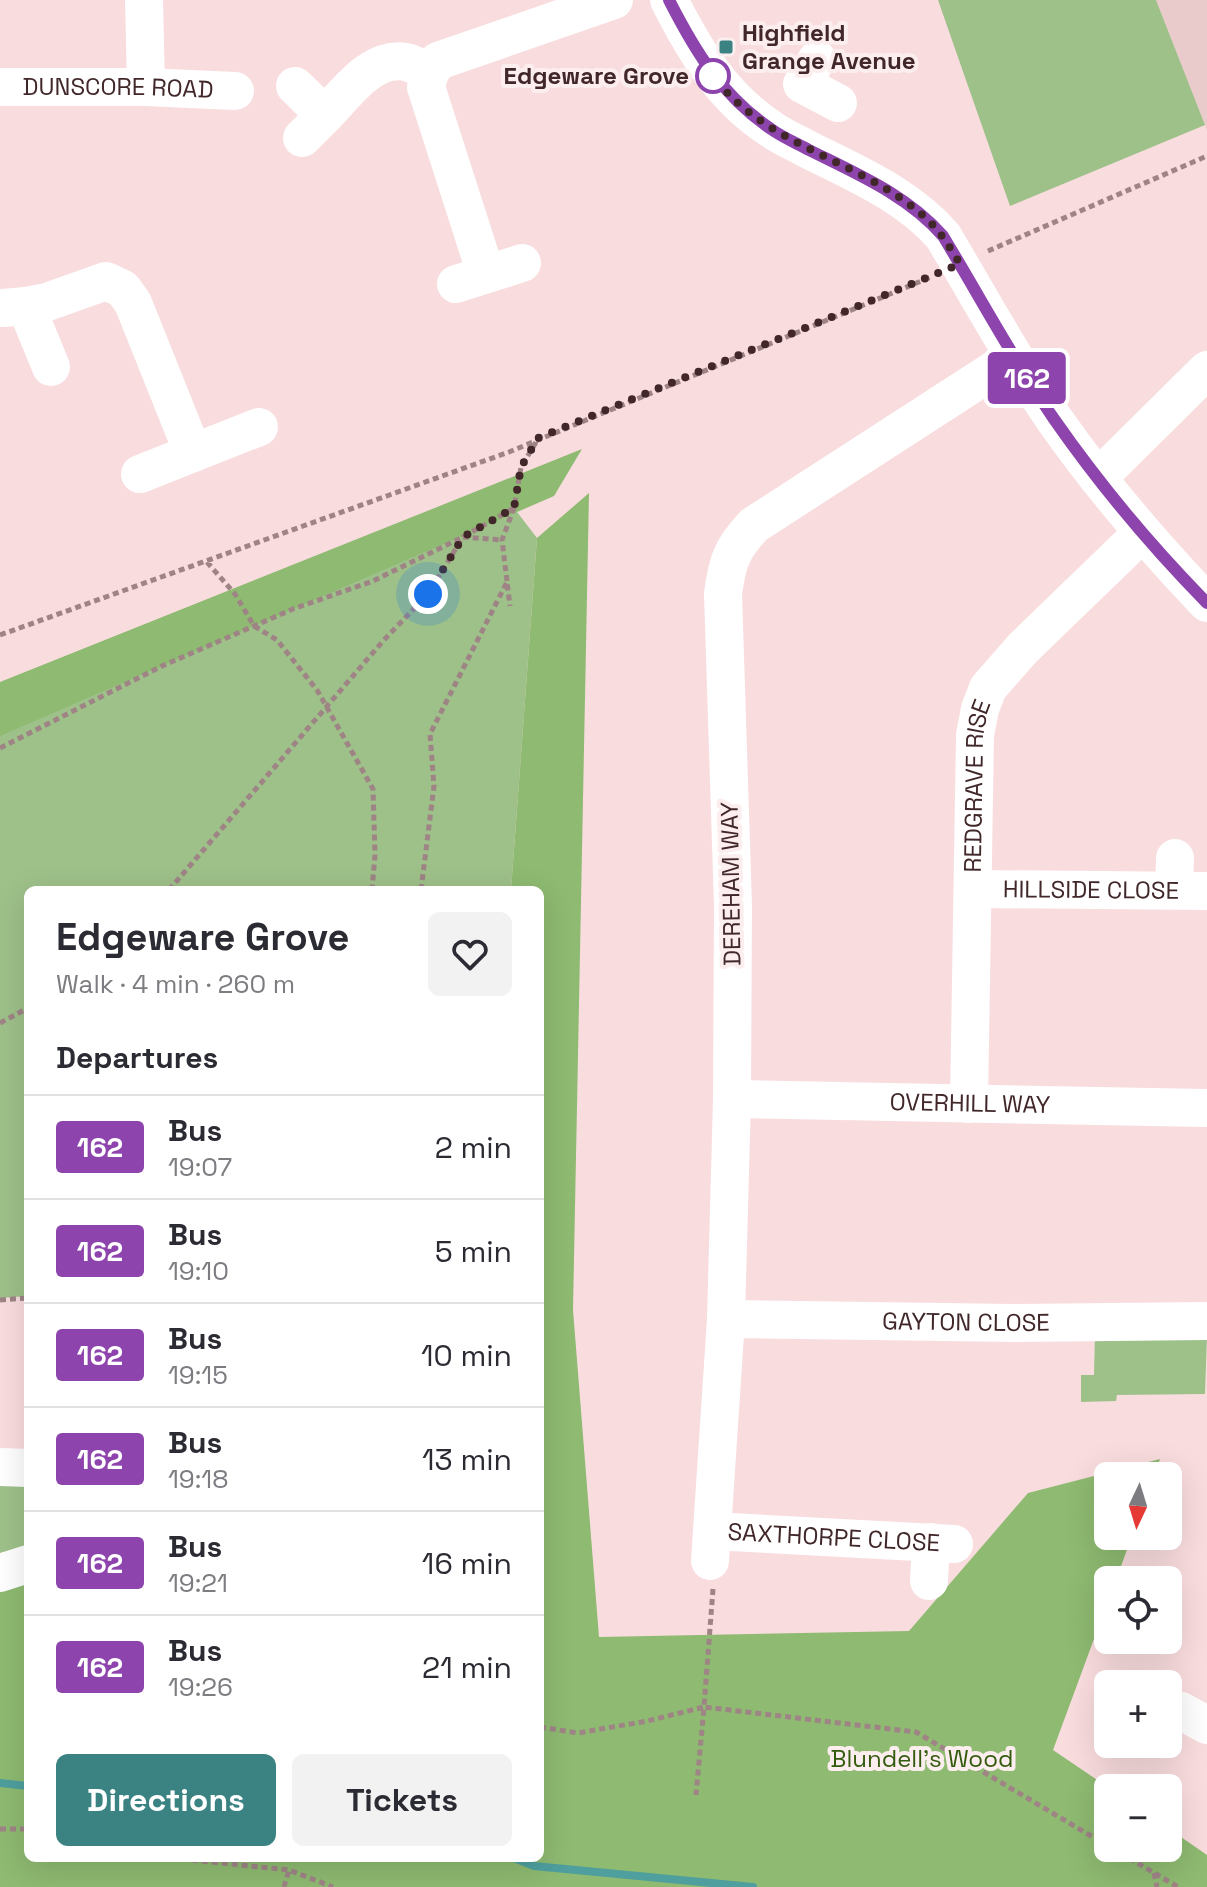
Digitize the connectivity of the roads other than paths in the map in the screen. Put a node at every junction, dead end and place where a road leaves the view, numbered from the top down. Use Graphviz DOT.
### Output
graph roads {
  1 [pos="144,0"];
  2 [pos="614,0"];
  3 [pos="669,0"];
  4 [pos="430,72"];
  5 [pos="295,86"];
  6 [pos="0,87"];
  7 [pos="146,87"];
  8 [pos="235,91"];
  9 [pos="838,103"];
  10 [pos="772,130"];
  11 [pos="522,263"];
  12 [pos="13,307"];
  13 [pos="1014,357"];
  14 [pos="51,367"];
  15 [pos="1207,370"];
  16 [pos="259,427"];
  17 [pos="193,453"];
  18 [pos="140,474"];
  19 [pos="1098,478"];
  20 [pos="1142,533"];
  21 [pos="1207,603"];
  22 [pos="1185,880"];
  23 [pos="973,889"];
  24 [pos="732,1099"];
  25 [pos="969,1104"];
  26 [pos="1207,1108"];
  27 [pos="726,1319"];
  28 [pos="1207,1321"];
  29 [pos="0,1467"];
  30 [pos="24,1468"];
  31 [pos="711,1546"];
  32 [pos="24,1565"];
  33 [pos="0,1573"];
  34 [pos="929,1581"];
  1 -- 7 [label="street"];
  2 -- 4 [label="street"];
  3 -- 10 [label="street"];
  4 -- 5 [label="street"];
  4 -- 11 [label="street"];
  6 -- 7 [label="street, DUNSCORE ROAD"];
  7 -- 8 [label="street, DUNSCORE ROAD"];
  9 -- 10 [label="street"];
  10 -- 13 [label="street"];
  12 -- 14 [label="street"];
  12 -- 17 [label="street"];
  13 -- 19 [label="street"];
  13 -- 24 [label="street, DEREHAM WAY"];
  15 -- 19 [label="street"];
  16 -- 17 [label="street"];
  17 -- 18 [label="street"];
  19 -- 20 [label="street"];
  20 -- 21 [label="street"];
  20 -- 23 [label="street, REDGRAVE RISE"];
  22 -- 23 [label="street, HILLSIDE CLOSE"];
  23 -- 25 [label="street, REDGRAVE RISE"];
  24 -- 25 [label="street, OVERHILL WAY"];
  24 -- 27 [label="street, DEREHAM WAY"];
  25 -- 26 [label="street, OVERHILL WAY"];
  27 -- 28 [label="street, GAYTON CLOSE"];
  27 -- 31 [label="street, DEREHAM WAY"];
  29 -- 30 [label="street"];
  31 -- 34 [label="street, SAXTHORPE CLOSE"];
  32 -- 33 [label="street"];
}
